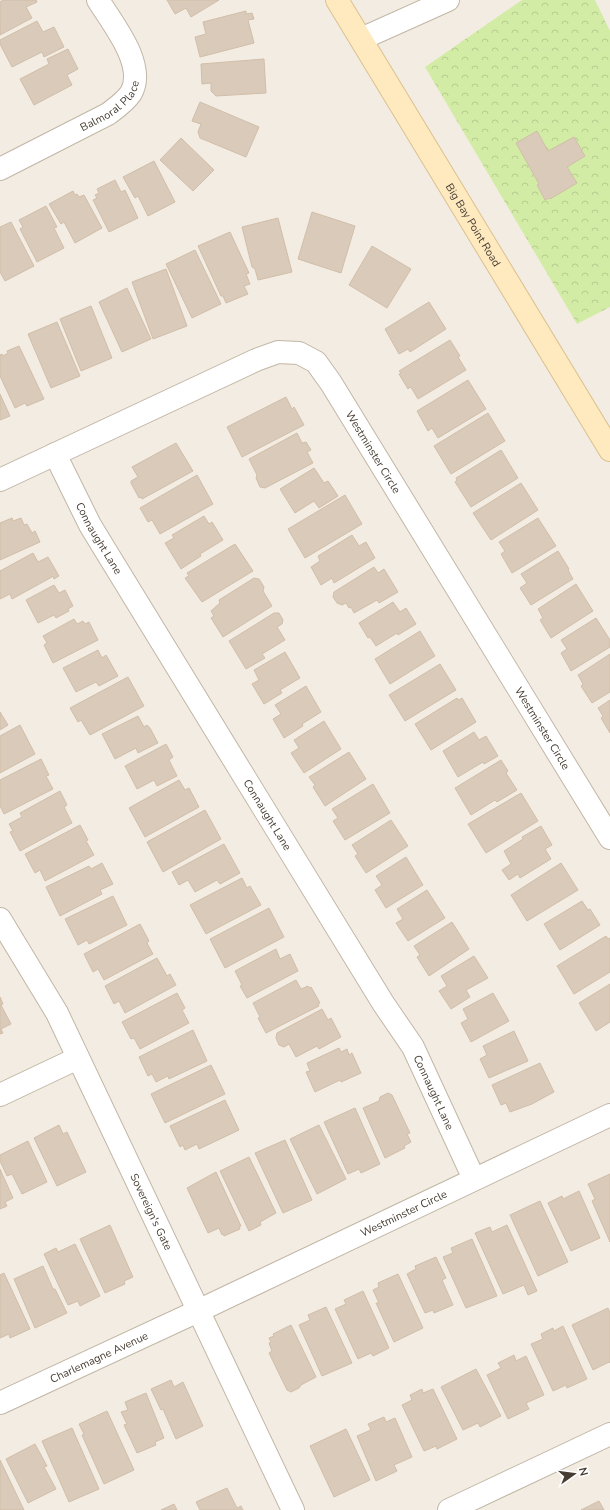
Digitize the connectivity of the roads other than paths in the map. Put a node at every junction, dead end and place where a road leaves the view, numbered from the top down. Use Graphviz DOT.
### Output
graph roads {
  1 [pos="98,0"];
  2 [pos="337,0"];
  3 [pos="448,0"];
  4 [pos="361,39"];
  5 [pos="0,169"];
  6 [pos="610,450"];
  7 [pos="55,454"];
  8 [pos="0,480"];
  9 [pos="610,838"];
  10 [pos="0,919"];
  11 [pos="78,1058"];
  12 [pos="0,1095"];
  13 [pos="610,1115"];
  14 [pos="474,1179"];
  15 [pos="198,1311"];
  16 [pos="0,1403"];
  17 [pos="610,1434"];
  18 [pos="293,1510"];
  19 [pos="449,1510"];
  1 -- 5 [label="street, Balmoral Place"];
  2 -- 4 [label="main road, Big Bay Point Road"];
  3 -- 4 [label="street"];
  4 -- 6 [label="main road, Big Bay Point Road"];
  7 -- 8 [label="street, Westminster Circle"];
  7 -- 9 [label="street, Westminster Circle"];
  7 -- 14 [label="street, Connaught Lane"];
  10 -- 11 [label="street, Sovereign's Gate"];
  11 -- 12 [label="street"];
  11 -- 15 [label="street, Sovereign's Gate"];
  13 -- 14 [label="street, Westminster Circle"];
  14 -- 15 [label="street, Westminster Circle"];
  15 -- 16 [label="street, Charlemagne Avenue"];
  15 -- 18 [label="street, Sovereign's Gate"];
  17 -- 19 [label="street"];
}
